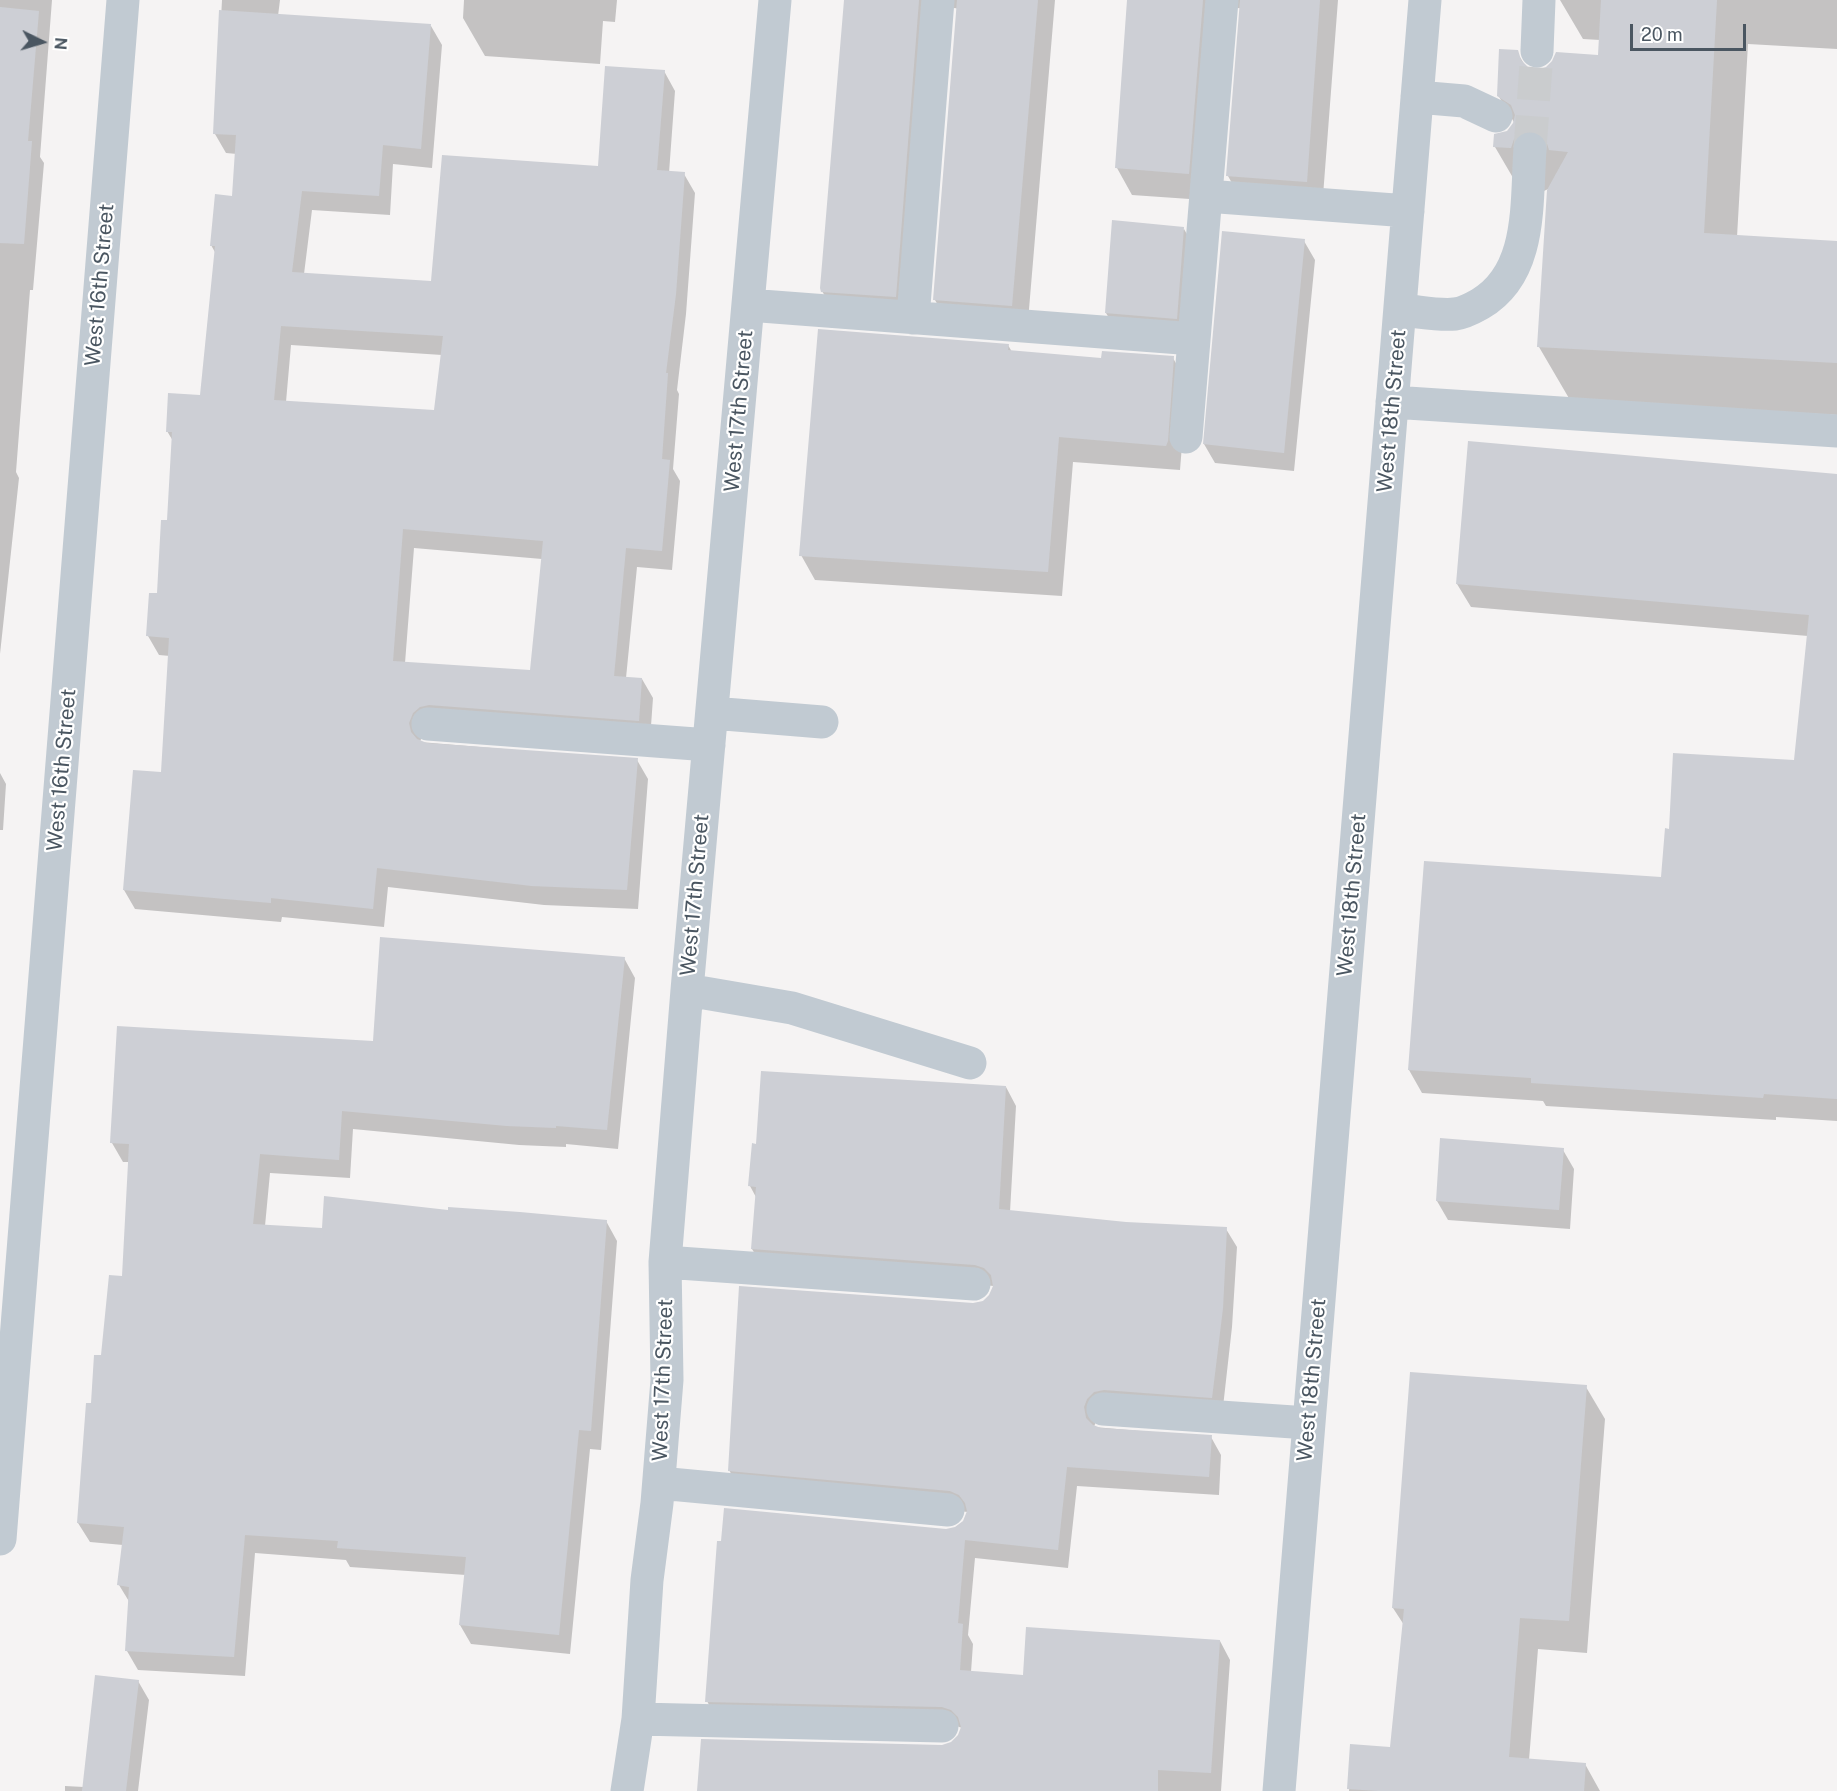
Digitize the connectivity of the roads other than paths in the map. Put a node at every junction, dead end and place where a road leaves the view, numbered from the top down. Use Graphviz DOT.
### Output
graph roads {
  1 [pos="123,0"];
  2 [pos="776,0"];
  3 [pos="938,0"];
  4 [pos="1222,0"];
  5 [pos="1425,0"];
  6 [pos="1539,0"];
  7 [pos="1537,51"];
  8 [pos="1417,97"];
  9 [pos="1496,116"];
  10 [pos="1530,149"];
  11 [pos="1206,196"];
  12 [pos="1408,211"];
  13 [pos="748,305"];
  14 [pos="1400,310"];
  15 [pos="913,318"];
  16 [pos="1194,339"];
  17 [pos="1392,402"];
  18 [pos="1837,431"];
  19 [pos="1186,437"];
  20 [pos="822,722"];
  21 [pos="428,724"];
  22 [pos="710,729"];
  23 [pos="687,990"];
  24 [pos="970,1063"];
  25 [pos="665,1262"];
  26 [pos="975,1284"];
  27 [pos="1103,1408"];
  28 [pos="1308,1423"];
  29 [pos="659,1483"];
  30 [pos="948,1510"];
  31 [pos="0,1539"];
  32 [pos="638,1719"];
  33 [pos="942,1726"];
  34 [pos="627,1791"];
  35 [pos="1279,1791"];
  1 -- 31 [label="street, West 16th Street"];
  2 -- 13 [label="street, West 17th Street"];
  3 -- 15 [label="street"];
  4 -- 11 [label="street"];
  5 -- 8 [label="street, West 18th Street"];
  6 -- 7 [label="street"];
  8 -- 9 [label="street"];
  8 -- 12 [label="street, West 18th Street"];
  10 -- 14 [label="street"];
  11 -- 12 [label="street"];
  11 -- 16 [label="street"];
  12 -- 14 [label="street, West 18th Street"];
  13 -- 15 [label="street"];
  13 -- 22 [label="street, West 17th Street"];
  14 -- 17 [label="street, West 18th Street"];
  15 -- 16 [label="street"];
  16 -- 19 [label="street"];
  17 -- 18 [label="street"];
  17 -- 28 [label="street, West 18th Street"];
  20 -- 22 [label="street"];
  21 -- 22 [label="street"];
  22 -- 23 [label="street, West 17th Street"];
  23 -- 24 [label="street"];
  23 -- 25 [label="street, West 17th Street"];
  25 -- 26 [label="street"];
  25 -- 29 [label="street, West 17th Street"];
  27 -- 28 [label="street"];
  28 -- 35 [label="street, West 18th Street"];
  29 -- 30 [label="street"];
  29 -- 32 [label="street, West 17th Street"];
  32 -- 33 [label="street"];
  32 -- 34 [label="street, West 17th Street"];
}
